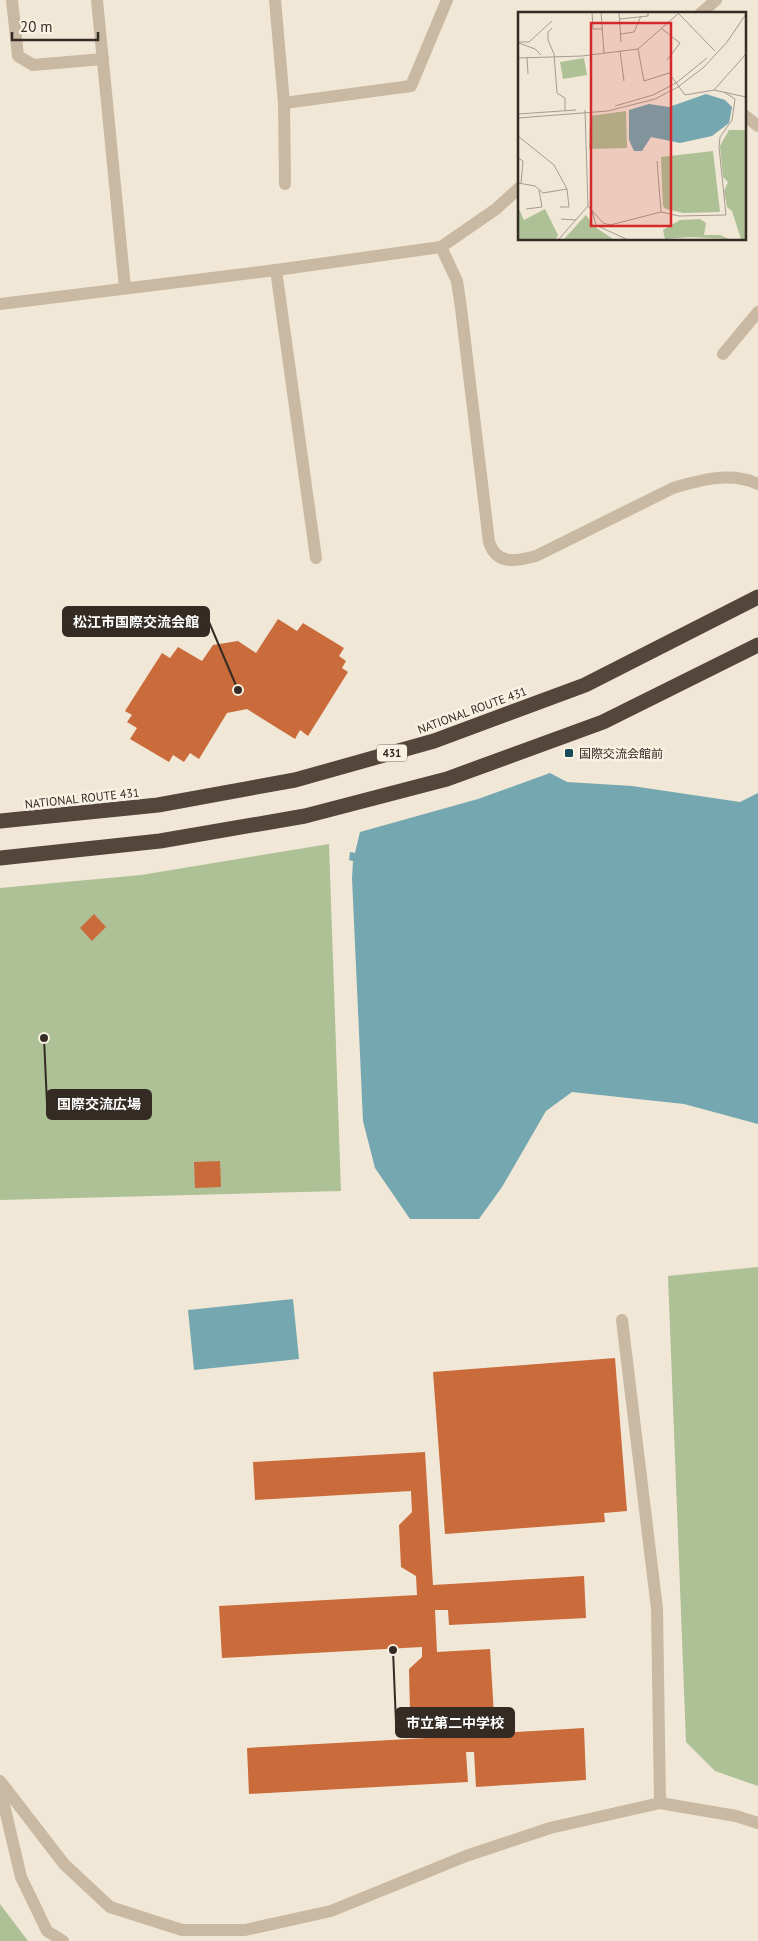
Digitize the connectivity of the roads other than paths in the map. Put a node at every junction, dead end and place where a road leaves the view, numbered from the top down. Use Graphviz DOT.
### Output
graph roads {
  1 [pos="12,0"];
  2 [pos="97,0"];
  3 [pos="275,0"];
  4 [pos="447,0"];
  5 [pos="716,0"];
  6 [pos="702,12"];
  7 [pos="103,59"];
  8 [pos="284,103"];
  9 [pos="746,117"];
  10 [pos="758,126"];
  11 [pos="285,184"];
  12 [pos="518,189"];
  13 [pos="440,247"];
  14 [pos="276,270"];
  15 [pos="125,288"];
  16 [pos="0,304"];
  17 [pos="758,312"];
  18 [pos="723,354"];
  19 [pos="758,484"];
  20 [pos="316,558"];
  21 [pos="758,598"];
  22 [pos="758,645"];
  23 [pos="0,821"];
  24 [pos="0,858"];
  25 [pos="622,1320"];
  26 [pos="0,1781"];
  27 [pos="0,1788"];
  28 [pos="660,1803"];
  29 [pos="758,1823"];
  30 [pos="63,1941"];
  1 -- 7 [label="street"];
  2 -- 7 [label="street"];
  3 -- 8 [label="street"];
  4 -- 8 [label="street"];
  5 -- 6 [label="street"];
  7 -- 15 [label="street"];
  8 -- 11 [label="street"];
  9 -- 10 [label="street"];
  12 -- 13 [label="street"];
  13 -- 14 [label="street"];
  13 -- 19 [label="street"];
  14 -- 15 [label="street"];
  14 -- 20 [label="street"];
  15 -- 16 [label="street"];
  17 -- 18 [label="street"];
  21 -- 23 [label="highway, NATIONAL ROUTE 431 / 431"];
  22 -- 24 [label="highway"];
  25 -- 28 [label="street"];
  26 -- 28 [label="street"];
  27 -- 30 [label="street"];
  28 -- 29 [label="street"];
}
